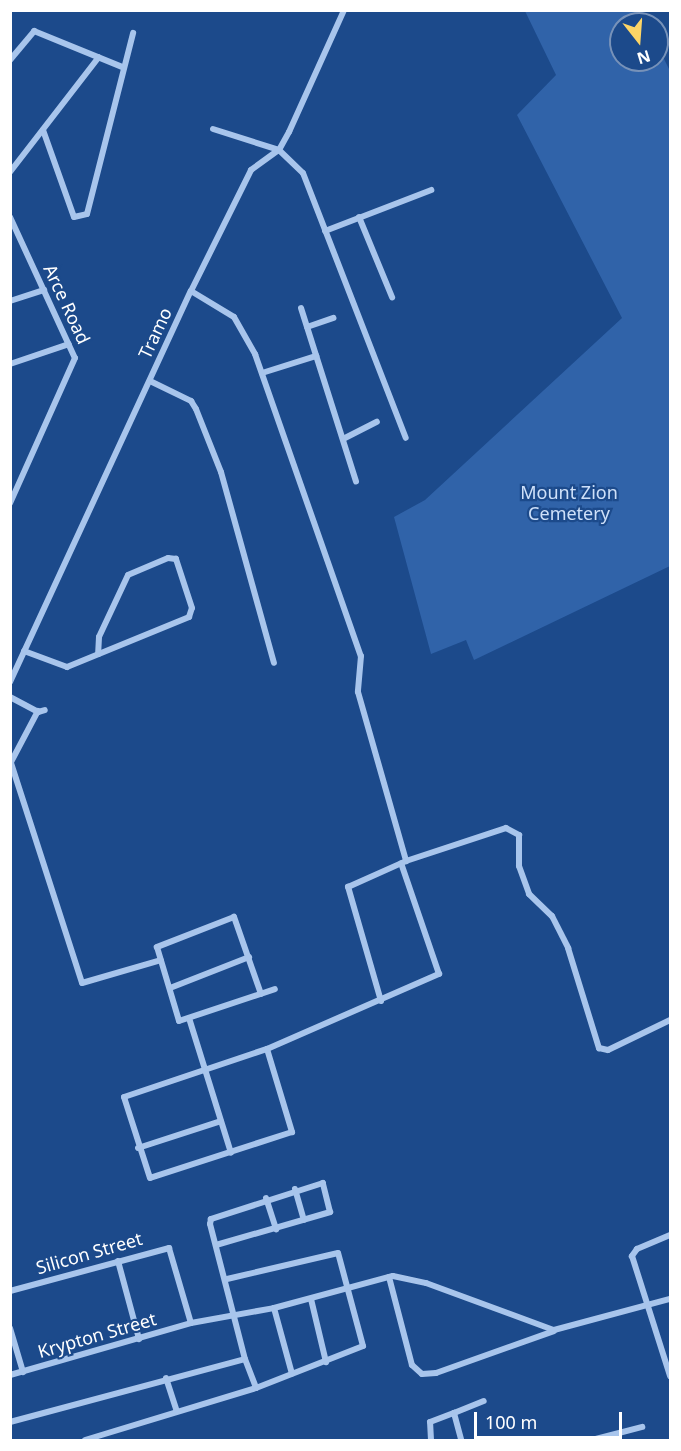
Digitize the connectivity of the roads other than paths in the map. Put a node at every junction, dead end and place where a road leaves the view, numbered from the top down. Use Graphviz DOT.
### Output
graph roads {
  1 [pos="344,10"];
  2 [pos="133,33"];
  3 [pos="99,57"];
  4 [pos="10,60"];
  5 [pos="122,67"];
  6 [pos="213,129"];
  7 [pos="43,130"];
  8 [pos="279,150"];
  9 [pos="10,172"];
  10 [pos="431,190"];
  11 [pos="359,217"];
  12 [pos="11,222"];
  13 [pos="325,231"];
  14 [pos="44,290"];
  15 [pos="191,291"];
  16 [pos="392,297"];
  17 [pos="10,301"];
  18 [pos="301,308"];
  19 [pos="333,318"];
  20 [pos="307,327"];
  21 [pos="69,344"];
  22 [pos="316,357"];
  23 [pos="10,364"];
  24 [pos="262,373"];
  25 [pos="150,381"];
  26 [pos="377,422"];
  27 [pos="406,438"];
  28 [pos="343,439"];
  29 [pos="356,480"];
  30 [pos="10,503"];
  31 [pos="24,651"];
  32 [pos="98,654"];
  33 [pos="274,663"];
  34 [pos="10,682"];
  35 [pos="10,697"];
  36 [pos="11,764"];
  37 [pos="403,862"];
  38 [pos="249,957"];
  39 [pos="161,960"];
  40 [pos="170,988"];
  41 [pos="274,990"];
  42 [pos="261,993"];
  43 [pos="381,1001"];
  44 [pos="189,1018"];
  45 [pos="670,1020"];
  46 [pos="267,1048"];
  47 [pos="205,1070"];
  48 [pos="221,1121"];
  49 [pos="138,1148"];
  50 [pos="231,1153"];
  51 [pos="295,1189"];
  52 [pos="266,1198"];
  53 [pos="304,1220"];
  54 [pos="276,1229"];
  55 [pos="669,1235"];
  56 [pos="670,1244"];
  57 [pos="216,1245"];
  58 [pos="118,1261"];
  59 [pos="389,1277"];
  60 [pos="226,1279"];
  61 [pos="349,1287"];
  62 [pos="10,1291"];
  63 [pos="310,1299"];
  64 [pos="670,1299"];
  65 [pos="647,1306"];
  66 [pos="274,1308"];
  67 [pos="236,1314"];
  68 [pos="192,1323"];
  69 [pos="10,1328"];
  70 [pos="554,1330"];
  71 [pos="139,1339"];
  72 [pos="245,1359"];
  73 [pos="326,1362"];
  74 [pos="23,1372"];
  75 [pos="292,1374"];
  76 [pos="10,1375"];
  77 [pos="670,1376"];
  78 [pos="166,1378"];
  79 [pos="256,1388"];
  80 [pos="484,1401"];
  81 [pos="177,1411"];
  82 [pos="454,1413"];
  83 [pos="10,1422"];
  84 [pos="642,1426"];
  85 [pos="85,1440"];
  86 [pos="432,1440"];
  87 [pos="461,1440"];
  88 [pos="592,1440"];
  1 -- 8 [label="street, Tramo"];
  2 -- 5 [label="street"];
  3 -- 4 [label="street"];
  3 -- 5 [label="street"];
  3 -- 7 [label="street"];
  5 -- 7 [label="street"];
  6 -- 8 [label="street"];
  7 -- 9 [label="street"];
  8 -- 13 [label="street"];
  8 -- 15 [label="street, Tramo"];
  10 -- 11 [label="street"];
  11 -- 13 [label="street"];
  11 -- 16 [label="street"];
  12 -- 14 [label="street, Arce Road"];
  13 -- 27 [label="street"];
  14 -- 17 [label="street"];
  14 -- 21 [label="street, Arce Road"];
  15 -- 24 [label="street"];
  15 -- 25 [label="street, Tramo"];
  18 -- 20 [label="street"];
  19 -- 20 [label="street"];
  20 -- 22 [label="street"];
  21 -- 23 [label="street"];
  21 -- 30 [label="street, Arce Road"];
  22 -- 24 [label="street"];
  22 -- 28 [label="street"];
  24 -- 37 [label="street"];
  25 -- 31 [label="street, Tramo"];
  25 -- 33 [label="street"];
  26 -- 28 [label="street"];
  28 -- 29 [label="street"];
  31 -- 32 [label="street"];
  31 -- 34 [label="street, Tramo"];
  32 -- 32 [label="street"];
  35 -- 36 [label="street"];
  36 -- 39 [label="street"];
  37 -- 43 [label="street"];
  37 -- 43 [label="street"];
  37 -- 45 [label="street"];
  38 -- 39 [label="street"];
  38 -- 40 [label="street"];
  38 -- 42 [label="street"];
  39 -- 40 [label="street"];
  40 -- 44 [label="street"];
  41 -- 42 [label="street"];
  42 -- 44 [label="street"];
  43 -- 46 [label="street"];
  44 -- 47 [label="street"];
  46 -- 47 [label="street"];
  46 -- 50 [label="street"];
  47 -- 48 [label="street"];
  47 -- 49 [label="street"];
  48 -- 49 [label="street"];
  48 -- 50 [label="street"];
  49 -- 50 [label="street"];
  51 -- 52 [label="street"];
  51 -- 53 [label="street"];
  51 -- 53 [label="street"];
  52 -- 54 [label="street"];
  52 -- 57 [label="street"];
  53 -- 54 [label="street"];
  54 -- 57 [label="street"];
  55 -- 56 [label="street"];
  55 -- 65 [label="street"];
  57 -- 60 [label="street"];
  58 -- 62 [label="street, Silicon Street"];
  58 -- 68 [label="street, Silicon Street"];
  58 -- 71 [label="street"];
  59 -- 61 [label="street, Krypton Street"];
  59 -- 70 [label="street"];
  59 -- 70 [label="street"];
  60 -- 61 [label="street"];
  60 -- 67 [label="street"];
  61 -- 63 [label="street, Krypton Street"];
  61 -- 73 [label="street"];
  63 -- 66 [label="street, Krypton Street"];
  63 -- 73 [label="street"];
  64 -- 65 [label="street"];
  65 -- 70 [label="street"];
  65 -- 77 [label="street"];
  66 -- 67 [label="street, Krypton Street"];
  66 -- 75 [label="street"];
  67 -- 68 [label="street, Krypton Street"];
  67 -- 72 [label="street"];
  68 -- 71 [label="street, Krypton Street"];
  69 -- 74 [label="street"];
  71 -- 74 [label="street, Krypton Street"];
  72 -- 78 [label="street"];
  72 -- 79 [label="street"];
  73 -- 75 [label="street"];
  74 -- 76 [label="street, Krypton Street"];
  75 -- 79 [label="street"];
  78 -- 81 [label="street"];
  78 -- 83 [label="street"];
  79 -- 81 [label="street"];
  80 -- 82 [label="street"];
  81 -- 85 [label="street"];
  82 -- 86 [label="street"];
  82 -- 87 [label="street"];
  84 -- 88 [label="street"];
}
